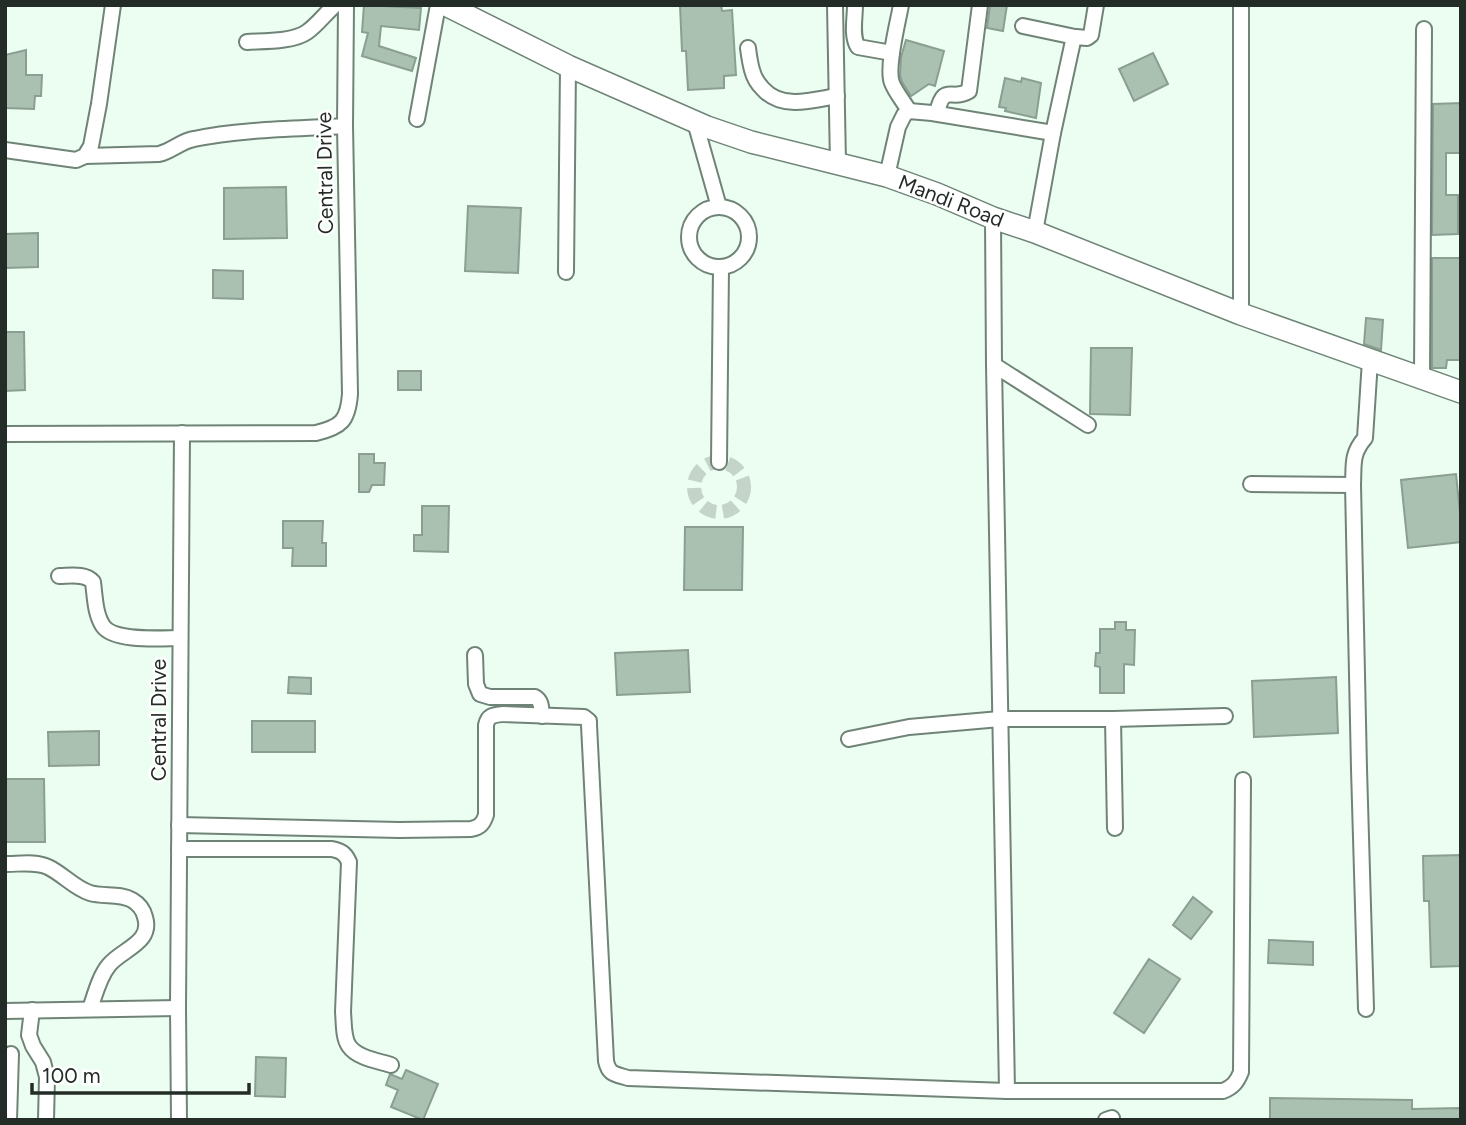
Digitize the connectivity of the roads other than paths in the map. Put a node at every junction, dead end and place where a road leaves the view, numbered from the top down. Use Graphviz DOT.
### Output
graph roads {
  1 [pos="113,5"];
  2 [pos="335,5"];
  3 [pos="346,5"];
  4 [pos="835,5"];
  5 [pos="855,5"];
  6 [pos="901,5"];
  7 [pos="980,5"];
  8 [pos="1096,5"];
  9 [pos="1241,5"];
  10 [pos="448,7"];
  11 [pos="1023,26"];
  12 [pos="1424,29"];
  13 [pos="1075,37"];
  14 [pos="247,42"];
  15 [pos="748,48"];
  16 [pos="892,53"];
  17 [pos="568,66"];
  18 [pos="837,96"];
  19 [pos="909,111"];
  20 [pos="937,114"];
  21 [pos="417,118"];
  22 [pos="695,122"];
  23 [pos="345,126"];
  24 [pos="1053,134"];
  25 [pos="5,150"];
  26 [pos="85,156"];
  27 [pos="838,164"];
  28 [pos="887,176"];
  29 [pos="719,207"];
  30 [pos="993,218"];
  31 [pos="1035,232"];
  32 [pos="721,267"];
  33 [pos="565,272"];
  34 [pos="1241,314"];
  35 [pos="1370,360"];
  36 [pos="994,365"];
  37 [pos="1422,378"];
  38 [pos="1461,392"];
  39 [pos="1088,425"];
  40 [pos="182,433"];
  41 [pos="5,434"];
  42 [pos="719,462"];
  43 [pos="1251,484"];
  44 [pos="1353,485"];
  45 [pos="59,576"];
  46 [pos="180,638"];
  47 [pos="475,656"];
  48 [pos="542,716"];
  49 [pos="1225,716"];
  50 [pos="1000,719"];
  51 [pos="1113,719"];
  52 [pos="849,739"];
  53 [pos="1243,780"];
  54 [pos="179,825"];
  55 [pos="1115,828"];
  56 [pos="179,849"];
  57 [pos="5,864"];
  58 [pos="178,1008"];
  59 [pos="90,1009"];
  60 [pos="1366,1009"];
  61 [pos="32,1010"];
  62 [pos="5,1011"];
  63 [pos="11,1054"];
  64 [pos="391,1065"];
  65 [pos="1007,1091"];
  66 [pos="9,1120"];
  67 [pos="46,1120"];
  68 [pos="179,1120"];
  1 -- 26 [label="street"];
  2 -- 14 [label="street"];
  3 -- 23 [label="street, Central Drive"];
  4 -- 18 [label="street"];
  5 -- 16 [label="street"];
  6 -- 16 [label="street"];
  7 -- 20 [label="street"];
  8 -- 13 [label="street"];
  9 -- 34 [label="street"];
  10 -- 17 [label="street, Mandi Road"];
  10 -- 21 [label="street"];
  11 -- 13 [label="street"];
  12 -- 37 [label="street"];
  13 -- 24 [label="street"];
  15 -- 18 [label="street"];
  16 -- 19 [label="street"];
  17 -- 22 [label="street, Mandi Road"];
  17 -- 33 [label="street"];
  18 -- 27 [label="street"];
  19 -- 20 [label="street"];
  19 -- 28 [label="street"];
  20 -- 24 [label="street"];
  22 -- 27 [label="street, Mandi Road"];
  22 -- 29 [label="street"];
  23 -- 26 [label="street"];
  23 -- 40 [label="street, Central Drive"];
  24 -- 31 [label="street"];
  25 -- 26 [label="street"];
  27 -- 28 [label="street, Mandi Road"];
  28 -- 30 [label="street, Mandi Road"];
  29 -- 32 [label="street"];
  29 -- 32 [label="street"];
  30 -- 31 [label="street, Mandi Road"];
  30 -- 36 [label="street"];
  31 -- 34 [label="street, Mandi Road"];
  32 -- 42 [label="street"];
  34 -- 35 [label="street, Mandi Road"];
  35 -- 37 [label="street, Mandi Road"];
  35 -- 44 [label="street"];
  36 -- 39 [label="street"];
  36 -- 50 [label="street"];
  37 -- 38 [label="street, Mandi Road"];
  40 -- 41 [label="street"];
  40 -- 46 [label="street, Central Drive"];
  43 -- 44 [label="street"];
  44 -- 60 [label="street"];
  45 -- 46 [label="street"];
  46 -- 54 [label="street, Central Drive"];
  47 -- 48 [label="street"];
  48 -- 54 [label="street"];
  48 -- 65 [label="street"];
  49 -- 51 [label="street"];
  50 -- 51 [label="street"];
  50 -- 52 [label="street"];
  50 -- 65 [label="street"];
  51 -- 55 [label="street"];
  53 -- 65 [label="street"];
  54 -- 56 [label="street, Central Drive"];
  56 -- 58 [label="street, Central Drive"];
  56 -- 64 [label="street"];
  57 -- 59 [label="street"];
  58 -- 59 [label="street"];
  58 -- 68 [label="street, Central Drive"];
  59 -- 61 [label="street"];
  61 -- 62 [label="street"];
  61 -- 67 [label="street"];
  63 -- 66 [label="street"];
}
